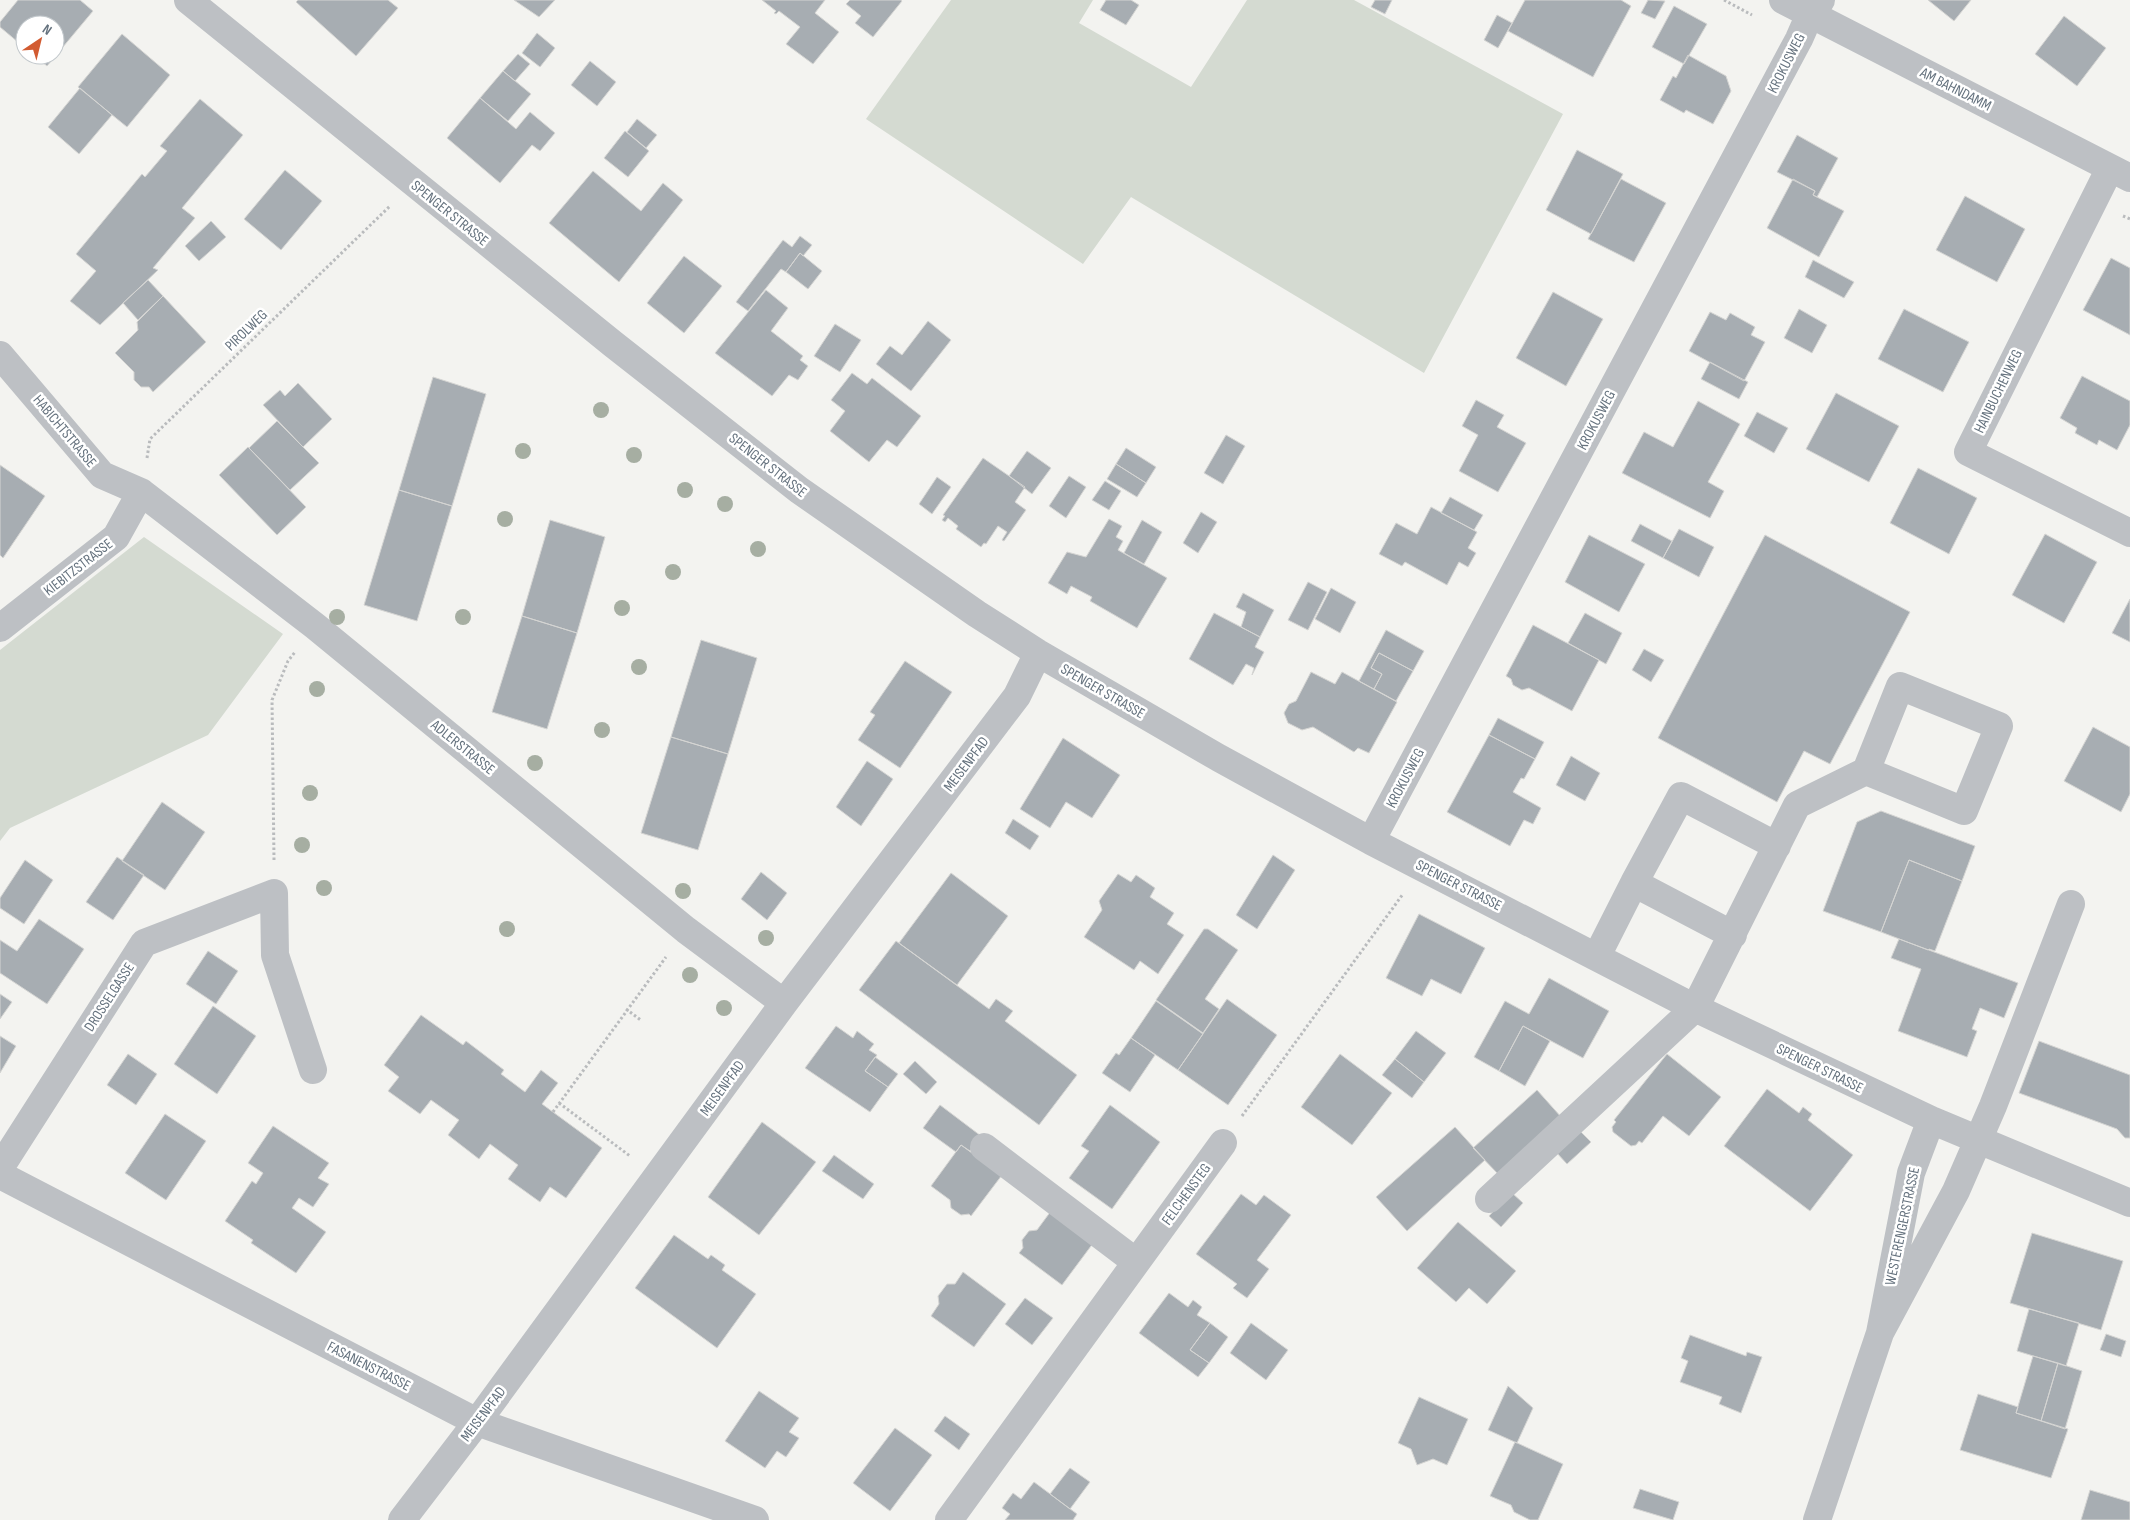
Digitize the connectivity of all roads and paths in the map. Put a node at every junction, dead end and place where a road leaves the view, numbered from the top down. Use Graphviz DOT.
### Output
graph roads {
  1 [pos="188,0"];
  2 [pos="1783,0"];
  3 [pos="1815,7"];
  4 [pos="2120,173"];
  5 [pos="396,200"];
  6 [pos="0,355"];
  7 [pos="141,492"];
  8 [pos="2130,533"];
  9 [pos="316,626"];
  10 [pos="0,628"];
  11 [pos="1038,653"];
  12 [pos="1866,771"];
  13 [pos="1372,841"];
  14 [pos="1777,846"];
  15 [pos="1417,864"];
  16 [pos="1634,883"];
  17 [pos="274,894"];
  18 [pos="2070,904"];
  19 [pos="686,930"];
  20 [pos="1732,935"];
  21 [pos="1597,956"];
  22 [pos="784,1003"];
  23 [pos="1696,1008"];
  24 [pos="626,1009"];
  25 [pos="642,1021"];
  26 [pos="313,1070"];
  27 [pos="559,1103"];
  28 [pos="552,1112"];
  29 [pos="1931,1120"];
  30 [pos="1978,1139"];
  31 [pos="1223,1143"];
  32 [pos="984,1147"];
  33 [pos="0,1168"];
  34 [pos="0,1174"];
  35 [pos="657,1177"];
  36 [pos="1489,1198"];
  37 [pos="2130,1203"];
  38 [pos="1136,1262"];
  39 [pos="1880,1333"];
  40 [pos="477,1422"];
  41 [pos="402,1520"];
  42 [pos="755,1520"];
  43 [pos="949,1520"];
  44 [pos="1817,1520"];
  1 -- 11 [label="street, SPENGER STRASSE"];
  2 -- 3 [label="street, AM BAHNDAMM"];
  3 -- 4 [label="street, AM BAHNDAMM"];
  3 -- 13 [label="street, KROKUSWEG"];
  4 -- 8 [label="street, HAINBUCHENWEG"];
  5 -- 7 [label="path, PIROLWEG"];
  6 -- 7 [label="street, HABICHTSTRASSE"];
  7 -- 9 [label="street, ADLERSTRASSE"];
  7 -- 10 [label="street, KIEBITZSTRASSE"];
  9 -- 17 [label="path"];
  9 -- 19 [label="street, ADLERSTRASSE"];
  11 -- 13 [label="street, SPENGER STRASSE"];
  11 -- 22 [label="street, MEISENPFAD"];
  12 -- 12 [label="street"];
  12 -- 14 [label="street"];
  13 -- 15 [label="street, SPENGER STRASSE"];
  14 -- 16 [label="street"];
  14 -- 20 [label="street"];
  15 -- 21 [label="street, SPENGER STRASSE"];
  15 -- 31 [label="path"];
  16 -- 20 [label="street"];
  16 -- 21 [label="street"];
  17 -- 26 [label="street"];
  17 -- 33 [label="street, DROSSELGASSE"];
  18 -- 30 [label="street, WESTERENGERSTRASSE"];
  19 -- 22 [label="street, ADLERSTRASSE"];
  19 -- 24 [label="path"];
  20 -- 23 [label="street"];
  21 -- 23 [label="street, SPENGER STRASSE"];
  22 -- 35 [label="street, MEISENPFAD"];
  23 -- 29 [label="street, SPENGER STRASSE"];
  23 -- 36 [label="street"];
  24 -- 25 [label="path"];
  24 -- 27 [label="path"];
  27 -- 28 [label="path"];
  27 -- 35 [label="path"];
  29 -- 30 [label="street, SPENGER STRASSE"];
  29 -- 39 [label="street, WESTERENGERSTRASSE"];
  30 -- 37 [label="street, SPENGER STRASSE"];
  30 -- 39 [label="street, WESTERENGERSTRASSE"];
  31 -- 38 [label="street, FELCHENSTEG"];
  32 -- 38 [label="street"];
  34 -- 40 [label="street, FASANENSTRASSE"];
  35 -- 40 [label="street, MEISENPFAD"];
  38 -- 43 [label="street, FELCHENSTEG"];
  39 -- 44 [label="street, WESTERENGERSTRASSE"];
  40 -- 41 [label="street, MEISENPFAD"];
  40 -- 42 [label="street, FASANENSTRASSE"];
}
